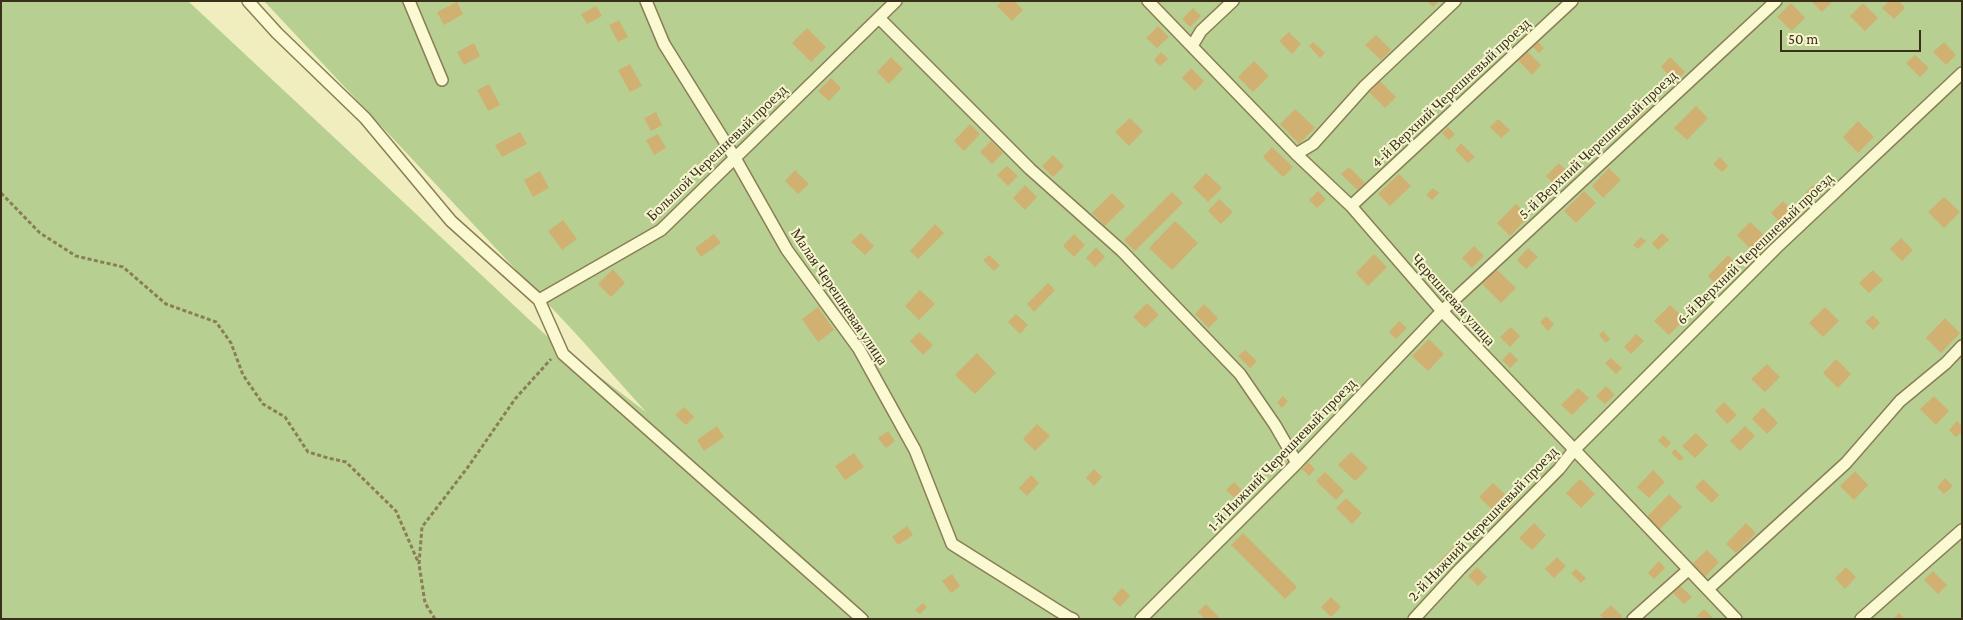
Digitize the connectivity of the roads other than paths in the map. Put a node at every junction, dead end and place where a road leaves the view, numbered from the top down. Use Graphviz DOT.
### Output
graph roads {
  1 [pos="248,1"];
  2 [pos="409,1"];
  3 [pos="646,1"];
  4 [pos="896,1"];
  5 [pos="1148,1"];
  6 [pos="1233,1"];
  7 [pos="1455,1"];
  8 [pos="1572,1"];
  9 [pos="1776,1"];
  10 [pos="879,18"];
  11 [pos="1192,46"];
  12 [pos="1962,73"];
  13 [pos="442,80"];
  14 [pos="1296,154"];
  15 [pos="735,158"];
  16 [pos="1351,206"];
  17 [pos="539,300"];
  18 [pos="1442,311"];
  19 [pos="1962,346"];
  20 [pos="1574,450"];
  21 [pos="1297,463"];
  22 [pos="1962,530"];
  23 [pos="1688,570"];
  24 [pos="1708,589"];
  25 [pos="862,619"];
  26 [pos="1073,619"];
  27 [pos="1142,619"];
  28 [pos="1414,619"];
  29 [pos="1633,619"];
  30 [pos="1736,619"];
  31 [pos="1861,619"];
  1 -- 17 [label="lane"];
  2 -- 13 [label="lane"];
  3 -- 15 [label="lane, Малая Черешневая улица"];
  4 -- 10 [label="lane, Большой Черешневый проезд"];
  5 -- 11 [label="lane, Черешневая улица"];
  6 -- 11 [label="lane"];
  7 -- 14 [label="lane"];
  8 -- 16 [label="lane, 4-й Верхний Черешневый проезд"];
  9 -- 18 [label="lane, 5-й Верхний Черешневый проезд"];
  10 -- 15 [label="lane, Большой Черешневый проезд"];
  10 -- 21 [label="lane"];
  11 -- 14 [label="lane, Черешневая улица"];
  12 -- 20 [label="lane, 6-й Верхний Черешневый проезд"];
  14 -- 16 [label="lane, Черешневая улица"];
  15 -- 17 [label="lane, Большой Черешневый проезд"];
  15 -- 26 [label="lane, Малая Черешневая улица"];
  16 -- 18 [label="lane, Черешневая улица"];
  17 -- 25 [label="lane"];
  18 -- 20 [label="lane, Черешневая улица"];
  18 -- 21 [label="lane, 1-й Нижний Черешневый проезд"];
  19 -- 24 [label="lane"];
  20 -- 23 [label="lane, Черешневая улица"];
  20 -- 28 [label="lane, 2-й Нижний Черешневый проезд"];
  21 -- 27 [label="lane, 1-й Нижний Черешневый проезд"];
  22 -- 31 [label="lane"];
  23 -- 24 [label="lane, Черешневая улица"];
  23 -- 29 [label="lane"];
  24 -- 30 [label="lane, Черешневая улица"];
}
